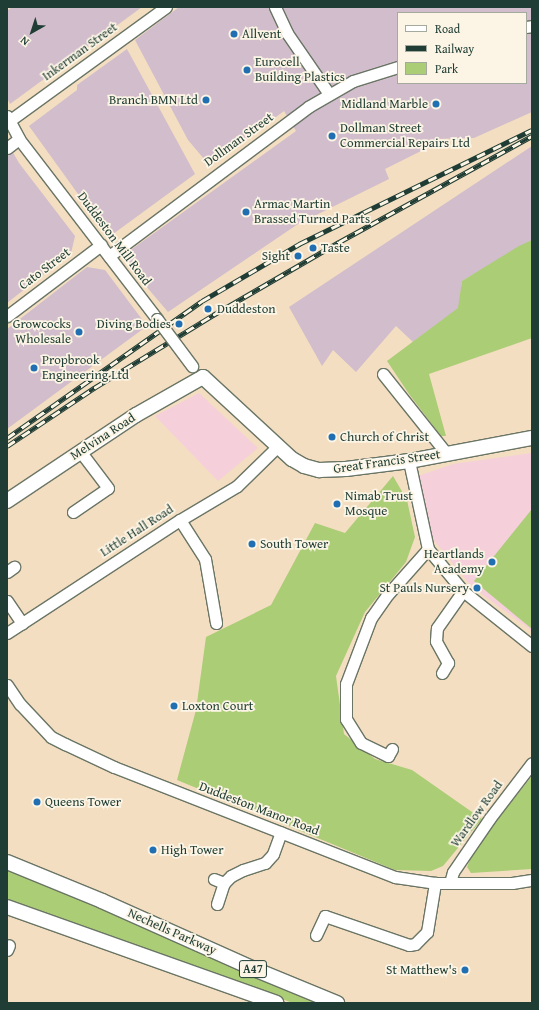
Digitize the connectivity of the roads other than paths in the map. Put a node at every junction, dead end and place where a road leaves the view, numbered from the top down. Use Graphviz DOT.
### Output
graph roads {
  1 [pos="166,7"];
  2 [pos="275,7"];
  3 [pos="397,67"];
  4 [pos="329,94"];
  5 [pos="8,118"];
  6 [pos="19,139"];
  7 [pos="7,148"];
  8 [pos="101,245"];
  9 [pos="109,256"];
  10 [pos="7,316"];
  11 [pos="382,374"];
  12 [pos="203,377"];
  13 [pos="532,438"];
  14 [pos="277,447"];
  15 [pos="80,451"];
  16 [pos="446,454"];
  17 [pos="409,460"];
  18 [pos="7,501"];
  19 [pos="73,512"];
  20 [pos="180,520"];
  21 [pos="428,549"];
  22 [pos="463,591"];
  23 [pos="7,601"];
  24 [pos="22,622"];
  25 [pos="216,622"];
  26 [pos="7,633"];
  27 [pos="532,646"];
  28 [pos="442,673"];
  29 [pos="7,685"];
  30 [pos="388,756"];
  31 [pos="532,763"];
  32 [pos="281,832"];
  33 [pos="7,862"];
  34 [pos="532,880"];
  35 [pos="435,883"];
  36 [pos="450,883"];
  37 [pos="216,904"];
  38 [pos="7,907"];
  39 [pos="316,935"];
  40 [pos="276,1003"];
  41 [pos="337,1003"];
  1 -- 5 [label="street, Inkerman Street"];
  2 -- 4 [label="street"];
  3 -- 4 [label="street, Dollman Street"];
  4 -- 9 [label="street, Dollman Street"];
  5 -- 6 [label="street, Duddeston Mill Road"];
  6 -- 7 [label="street"];
  6 -- 8 [label="street, Duddeston Mill Road"];
  8 -- 9 [label="street, Duddeston Mill Road"];
  8 -- 10 [label="street, Cato Street"];
  9 -- 12 [label="street, Duddeston Mill Road, bridge"];
  11 -- 16 [label="street"];
  12 -- 14 [label="main road, Great Francis Street"];
  12 -- 15 [label="main road, Melvina Road"];
  13 -- 16 [label="main road, Great Francis Street"];
  14 -- 17 [label="main road, Great Francis Street"];
  14 -- 20 [label="street, Little Hall Road"];
  15 -- 18 [label="main road, Melvina Road"];
  15 -- 19 [label="street"];
  16 -- 17 [label="main road, Great Francis Street"];
  17 -- 21 [label="street"];
  20 -- 24 [label="street, Little Hall Road"];
  20 -- 25 [label="street"];
  21 -- 22 [label="street"];
  21 -- 30 [label="street"];
  22 -- 27 [label="street"];
  22 -- 28 [label="street"];
  23 -- 24 [label="street"];
  24 -- 26 [label="street, Little Hall Road"];
  29 -- 32 [label="street, Duddeston Manor Road"];
  31 -- 36 [label="street, Wardlow Road"];
  32 -- 35 [label="street, Duddeston Manor Road"];
  32 -- 37 [label="street"];
  33 -- 41 [label="main road, Nechells Parkway / A47"];
  34 -- 36 [label="street, Duddeston Manor Road"];
  35 -- 36 [label="street, Duddeston Manor Road"];
  35 -- 39 [label="street"];
  38 -- 40 [label="main road, A47"];
}
